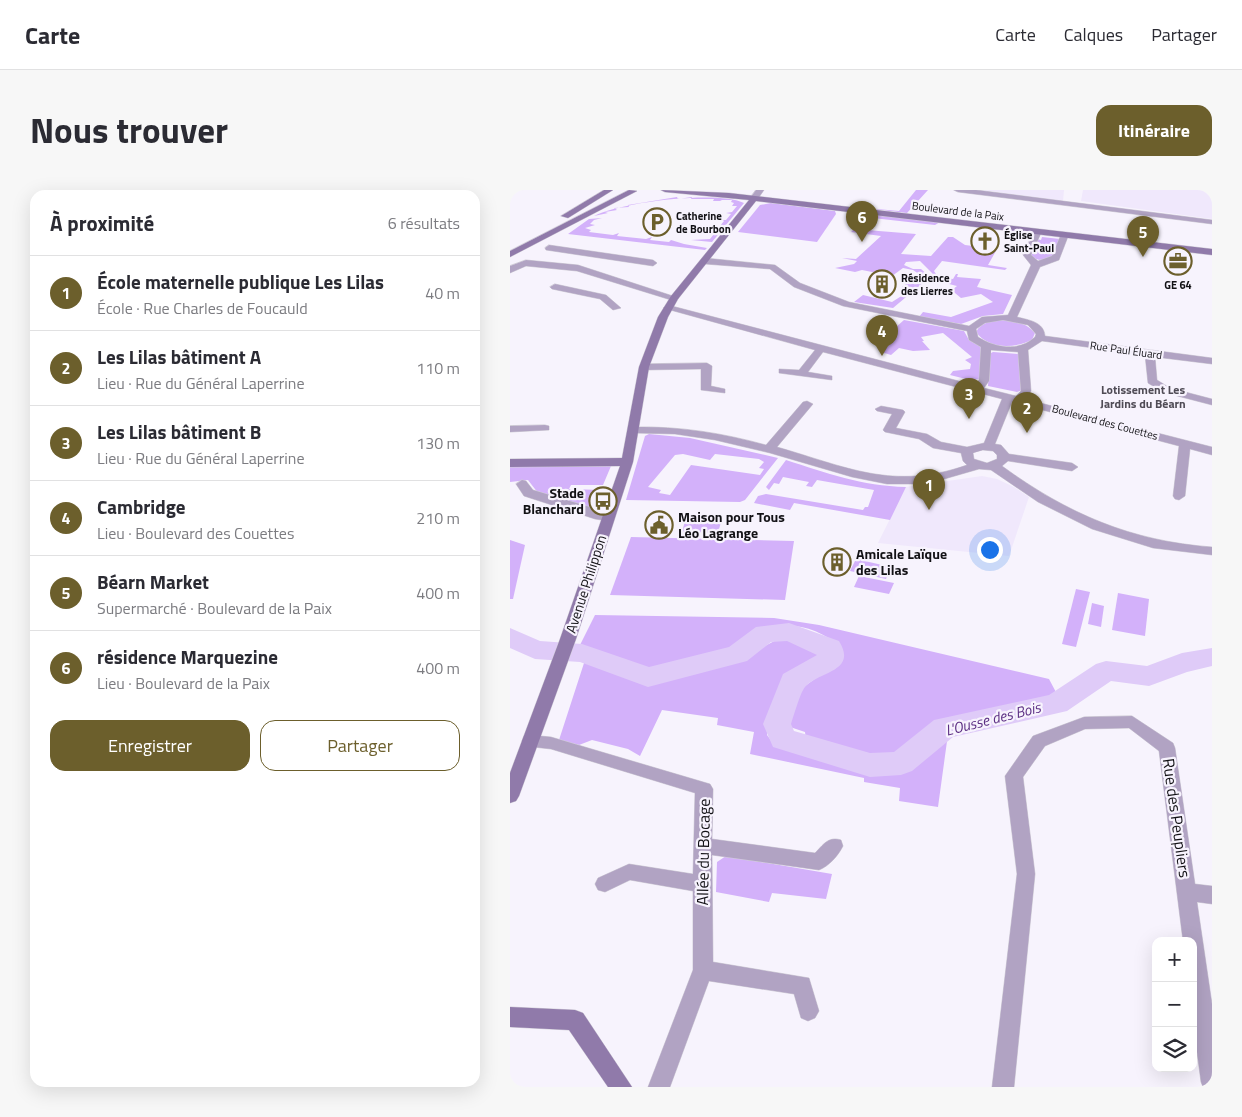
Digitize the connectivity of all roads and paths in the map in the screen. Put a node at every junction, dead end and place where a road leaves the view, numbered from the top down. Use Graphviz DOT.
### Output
graph roads {
  1 [pos="609,190"];
  2 [pos="613,190"];
  3 [pos="636,190"];
  4 [pos="665,190"];
  5 [pos="689,190"];
  6 [pos="760,190"];
  7 [pos="958,190"];
  8 [pos="701,192"];
  9 [pos="754,198"];
  10 [pos="1212,222"];
  11 [pos="1038,231"];
  12 [pos="1065,234"];
  13 [pos="510,247"];
  14 [pos="549,248"];
  15 [pos="587,252"];
  16 [pos="1212,252"];
  17 [pos="510,254"];
  18 [pos="705,261"];
  19 [pos="653,263"];
  20 [pos="563,266"];
  21 [pos="1036,266"];
  22 [pos="510,270"];
  23 [pos="555,287"];
  24 [pos="615,291"];
  25 [pos="674,298"];
  26 [pos="616,308"];
  27 [pos="668,308"];
  28 [pos="1012,318"];
  29 [pos="971,329"];
  30 [pos="1040,338"];
  31 [pos="986,346"];
  32 [pos="822,348"];
  33 [pos="1023,348"];
  34 [pos="1150,353"];
  35 [pos="1212,361"];
  36 [pos="644,367"];
  37 [pos="784,370"];
  38 [pos="802,374"];
  39 [pos="828,378"];
  40 [pos="977,388"];
  41 [pos="721,391"];
  42 [pos="1014,398"];
  43 [pos="1212,402"];
  44 [pos="807,404"];
  45 [pos="881,409"];
  46 [pos="544,428"];
  47 [pos="510,429"];
  48 [pos="634,430"];
  49 [pos="1185,444"];
  50 [pos="988,446"];
  51 [pos="769,449"];
  52 [pos="968,451"];
  53 [pos="1212,451"];
  54 [pos="1004,458"];
  55 [pos="627,462"];
  56 [pos="510,463"];
  57 [pos="978,465"];
  58 [pos="994,466"];
  59 [pos="1072,467"];
  60 [pos="522,484"];
  61 [pos="1179,496"];
  62 [pos="608,517"];
  63 [pos="1212,551"];
  64 [pos="530,741"];
  65 [pos="510,796"];
  66 [pos="703,846"];
  67 [pos="834,846"];
  68 [pos="605,884"];
  69 [pos="702,884"];
  70 [pos="1187,892"];
  71 [pos="1212,895"];
  72 [pos="703,970"];
  73 [pos="808,1011"];
  74 [pos="510,1017"];
  75 [pos="1212,1082"];
  76 [pos="621,1087"];
  77 [pos="658,1087"];
  78 [pos="1003,1087"];
  1 -- 13 [label="main road"];
  2 -- 3 [label="main road"];
  3 -- 17 [label="main road"];
  4 -- 8 [label="main road, Boulevard de la Paix"];
  5 -- 8 [label="main road, Boulevard de la Paix"];
  6 -- 9 [label="street"];
  7 -- 10 [label="street"];
  8 -- 9 [label="main road, Boulevard de la Paix"];
  9 -- 11 [label="main road, Boulevard de la Paix"];
  9 -- 18 [label="main road, Avenue Philippon"];
  11 -- 12 [label="main road, Boulevard de la Paix"];
  11 -- 21 [label="street"];
  12 -- 16 [label="main road, Boulevard de la Paix"];
  12 -- 21 [label="street"];
  14 -- 15 [label="street"];
  15 -- 19 [label="street"];
  15 -- 20 [label="street"];
  18 -- 25 [label="main road, Avenue Philippon"];
  18 -- 29 [label="street"];
  20 -- 22 [label="street"];
  20 -- 24 [label="street"];
  21 -- 28 [label="street"];
  23 -- 24 [label="street"];
  24 -- 25 [label="street"];
  24 -- 26 [label="street"];
  25 -- 27 [label="main road, Avenue Philippon"];
  27 -- 32 [label="street, Boulevard des Couettes"];
  27 -- 36 [label="main road, Avenue Philippon"];
  28 -- 29 [label="street"];
  28 -- 30 [label="street"];
  29 -- 31 [label="street"];
  30 -- 33 [label="street"];
  30 -- 34 [label="street, Rue Paul Éluard"];
  31 -- 33 [label="street"];
  31 -- 40 [label="street"];
  32 -- 38 [label="street"];
  32 -- 40 [label="street, Boulevard des Couettes"];
  33 -- 42 [label="street"];
  34 -- 35 [label="street, Rue Paul Éluard"];
  34 -- 43 [label="street"];
  36 -- 41 [label="street"];
  36 -- 48 [label="main road, Avenue Philippon"];
  37 -- 38 [label="street"];
  38 -- 39 [label="street"];
  40 -- 42 [label="street, Boulevard des Couettes"];
  42 -- 49 [label="street, Boulevard des Couettes"];
  42 -- 50 [label="street"];
  44 -- 51 [label="street"];
  45 -- 52 [label="street"];
  46 -- 47 [label="street"];
  48 -- 51 [label="street"];
  48 -- 55 [label="main road, Avenue Philippon"];
  49 -- 53 [label="street, Boulevard des Couettes"];
  49 -- 61 [label="street"];
  50 -- 52 [label="street"];
  50 -- 54 [label="street"];
  51 -- 57 [label="street"];
  52 -- 57 [label="street"];
  54 -- 58 [label="street"];
  54 -- 59 [label="street"];
  55 -- 56 [label="main road"];
  55 -- 62 [label="main road, Avenue Philippon"];
  57 -- 58 [label="street"];
  58 -- 63 [label="street"];
  60 -- 62 [label="street"];
  62 -- 64 [label="main road, Avenue Philippon"];
  64 -- 65 [label="main road, Avenue Philippon"];
  64 -- 66 [label="street, Allée du Bocage"];
  66 -- 67 [label="street"];
  66 -- 69 [label="street, Allée du Bocage"];
  68 -- 69 [label="street"];
  69 -- 72 [label="street, Allée du Bocage"];
  70 -- 71 [label="street"];
  70 -- 75 [label="street, Rue des Peupliers"];
  70 -- 78 [label="street, Rue des Peupliers"];
  72 -- 73 [label="street"];
  72 -- 77 [label="street, Allée du Bocage"];
  74 -- 76 [label="main road"];
}
